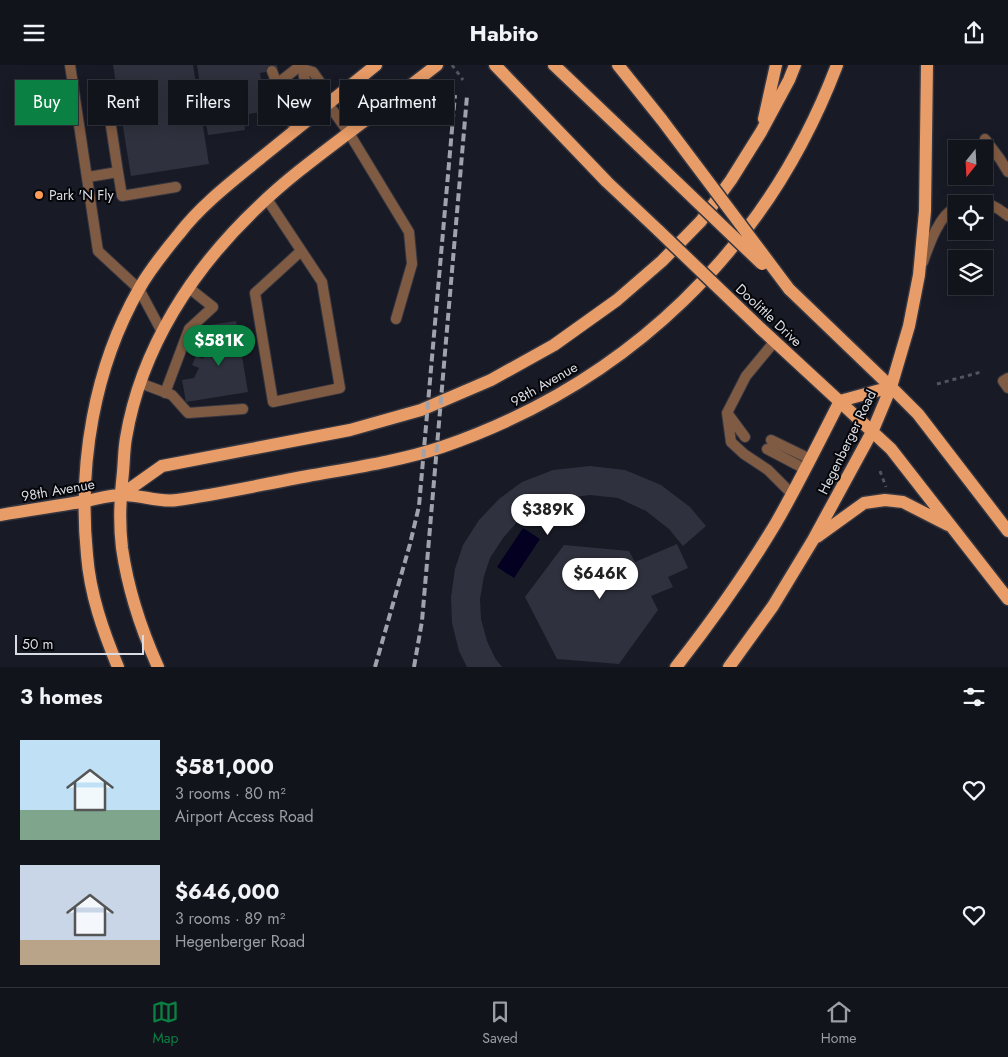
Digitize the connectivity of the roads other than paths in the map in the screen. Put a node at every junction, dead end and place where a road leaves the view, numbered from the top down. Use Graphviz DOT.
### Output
graph roads {
  1 [pos="70,65"];
  2 [pos="376,65"];
  3 [pos="437,65"];
  4 [pos="495,65"];
  5 [pos="554,65"];
  6 [pos="618,65"];
  7 [pos="776,65"];
  8 [pos="795,65"];
  9 [pos="837,65"];
  10 [pos="927,65"];
  11 [pos="302,66"];
  12 [pos="272,71"];
  13 [pos="275,80"];
  14 [pos="283,80"];
  15 [pos="319,80"];
  16 [pos="330,95"];
  17 [pos="330,107"];
  18 [pos="111,125"];
  19 [pos="293,125"];
  20 [pos="300,125"];
  21 [pos="295,130"];
  22 [pos="761,132"];
  23 [pos="350,133"];
  24 [pos="985,139"];
  25 [pos="118,172"];
  26 [pos="1008,172"];
  27 [pos="88,177"];
  28 [pos="176,187"];
  29 [pos="267,199"];
  30 [pos="993,206"];
  31 [pos="948,213"];
  32 [pos="1008,216"];
  33 [pos="301,251"];
  34 [pos="919,275"];
  35 [pos="189,287"];
  36 [pos="139,289"];
  37 [pos="789,289"];
  38 [pos="396,319"];
  39 [pos="162,332"];
  40 [pos="775,341"];
  41 [pos="1008,377"];
  42 [pos="140,383"];
  43 [pos="891,387"];
  44 [pos="1008,388"];
  45 [pos="165,393"];
  46 [pos="840,401"];
  47 [pos="243,409"];
  48 [pos="727,413"];
  49 [pos="872,430"];
  50 [pos="747,433"];
  51 [pos="769,444"];
  52 [pos="807,464"];
  53 [pos="792,493"];
  54 [pos="121,495"];
  55 [pos="85,501"];
  56 [pos="0,515"];
  57 [pos="952,527"];
  58 [pos="1008,531"];
  59 [pos="813,540"];
  60 [pos="1008,599"];
  61 [pos="118,667"];
  62 [pos="158,667"];
  63 [pos="676,667"];
  64 [pos="729,667"];
  1 -- 27 [label="street"];
  2 -- 16 [label="main road"];
  3 -- 23 [label="main road"];
  4 -- 40 [label="main road, Doolittle Drive, bridge"];
  5 -- 37 [label="main road, bridge"];
  6 -- 37 [label="main road, bridge"];
  7 -- 22 [label="main road"];
  8 -- 22 [label="main road, 98th Avenue"];
  9 -- 54 [label="main road, 98th Avenue"];
  10 -- 34 [label="main road"];
  11 -- 14 [label="street"];
  11 -- 15 [label="street"];
  12 -- 13 [label="street"];
  17 -- 23 [label="street"];
  18 -- 25 [label="street"];
  19 -- 21 [label="street"];
  20 -- 21 [label="main road"];
  21 -- 36 [label="main road"];
  22 -- 54 [label="main road, 98th Avenue"];
  23 -- 29 [label="main road"];
  23 -- 38 [label="street"];
  24 -- 26 [label="street"];
  25 -- 27 [label="street"];
  25 -- 28 [label="street"];
  27 -- 36 [label="street"];
  29 -- 33 [label="street"];
  29 -- 35 [label="main road"];
  30 -- 32 [label="street"];
  31 -- 34 [label="street"];
  33 -- 33 [label="street"];
  34 -- 43 [label="main road"];
  35 -- 39 [label="main road"];
  35 -- 45 [label="street"];
  36 -- 39 [label="street"];
  36 -- 55 [label="main road"];
  37 -- 43 [label="main road"];
  39 -- 42 [label="main road"];
  40 -- 46 [label="main road, Doolittle Drive"];
  40 -- 48 [label="street"];
  41 -- 44 [label="street"];
  42 -- 45 [label="street"];
  42 -- 54 [label="main road"];
  43 -- 46 [label="main road, Hegenberger Road"];
  43 -- 49 [label="main road, Hegenberger Road"];
  43 -- 58 [label="main road"];
  45 -- 47 [label="street"];
  46 -- 49 [label="main road, Doolittle Drive"];
  46 -- 52 [label="main road, Hegenberger Road"];
  48 -- 50 [label="street"];
  48 -- 53 [label="street"];
  49 -- 57 [label="main road, Doolittle Drive"];
  49 -- 59 [label="main road, Hegenberger Road"];
  51 -- 52 [label="street"];
  52 -- 53 [label="main road, Hegenberger Road"];
  53 -- 63 [label="main road, Hegenberger Road"];
  54 -- 55 [label="main road, 98th Avenue"];
  54 -- 62 [label="main road"];
  55 -- 56 [label="main road, 98th Avenue"];
  55 -- 61 [label="main road"];
  57 -- 59 [label="main road"];
  57 -- 60 [label="main road, Doolittle Drive"];
  59 -- 64 [label="main road, Hegenberger Road"];
}
